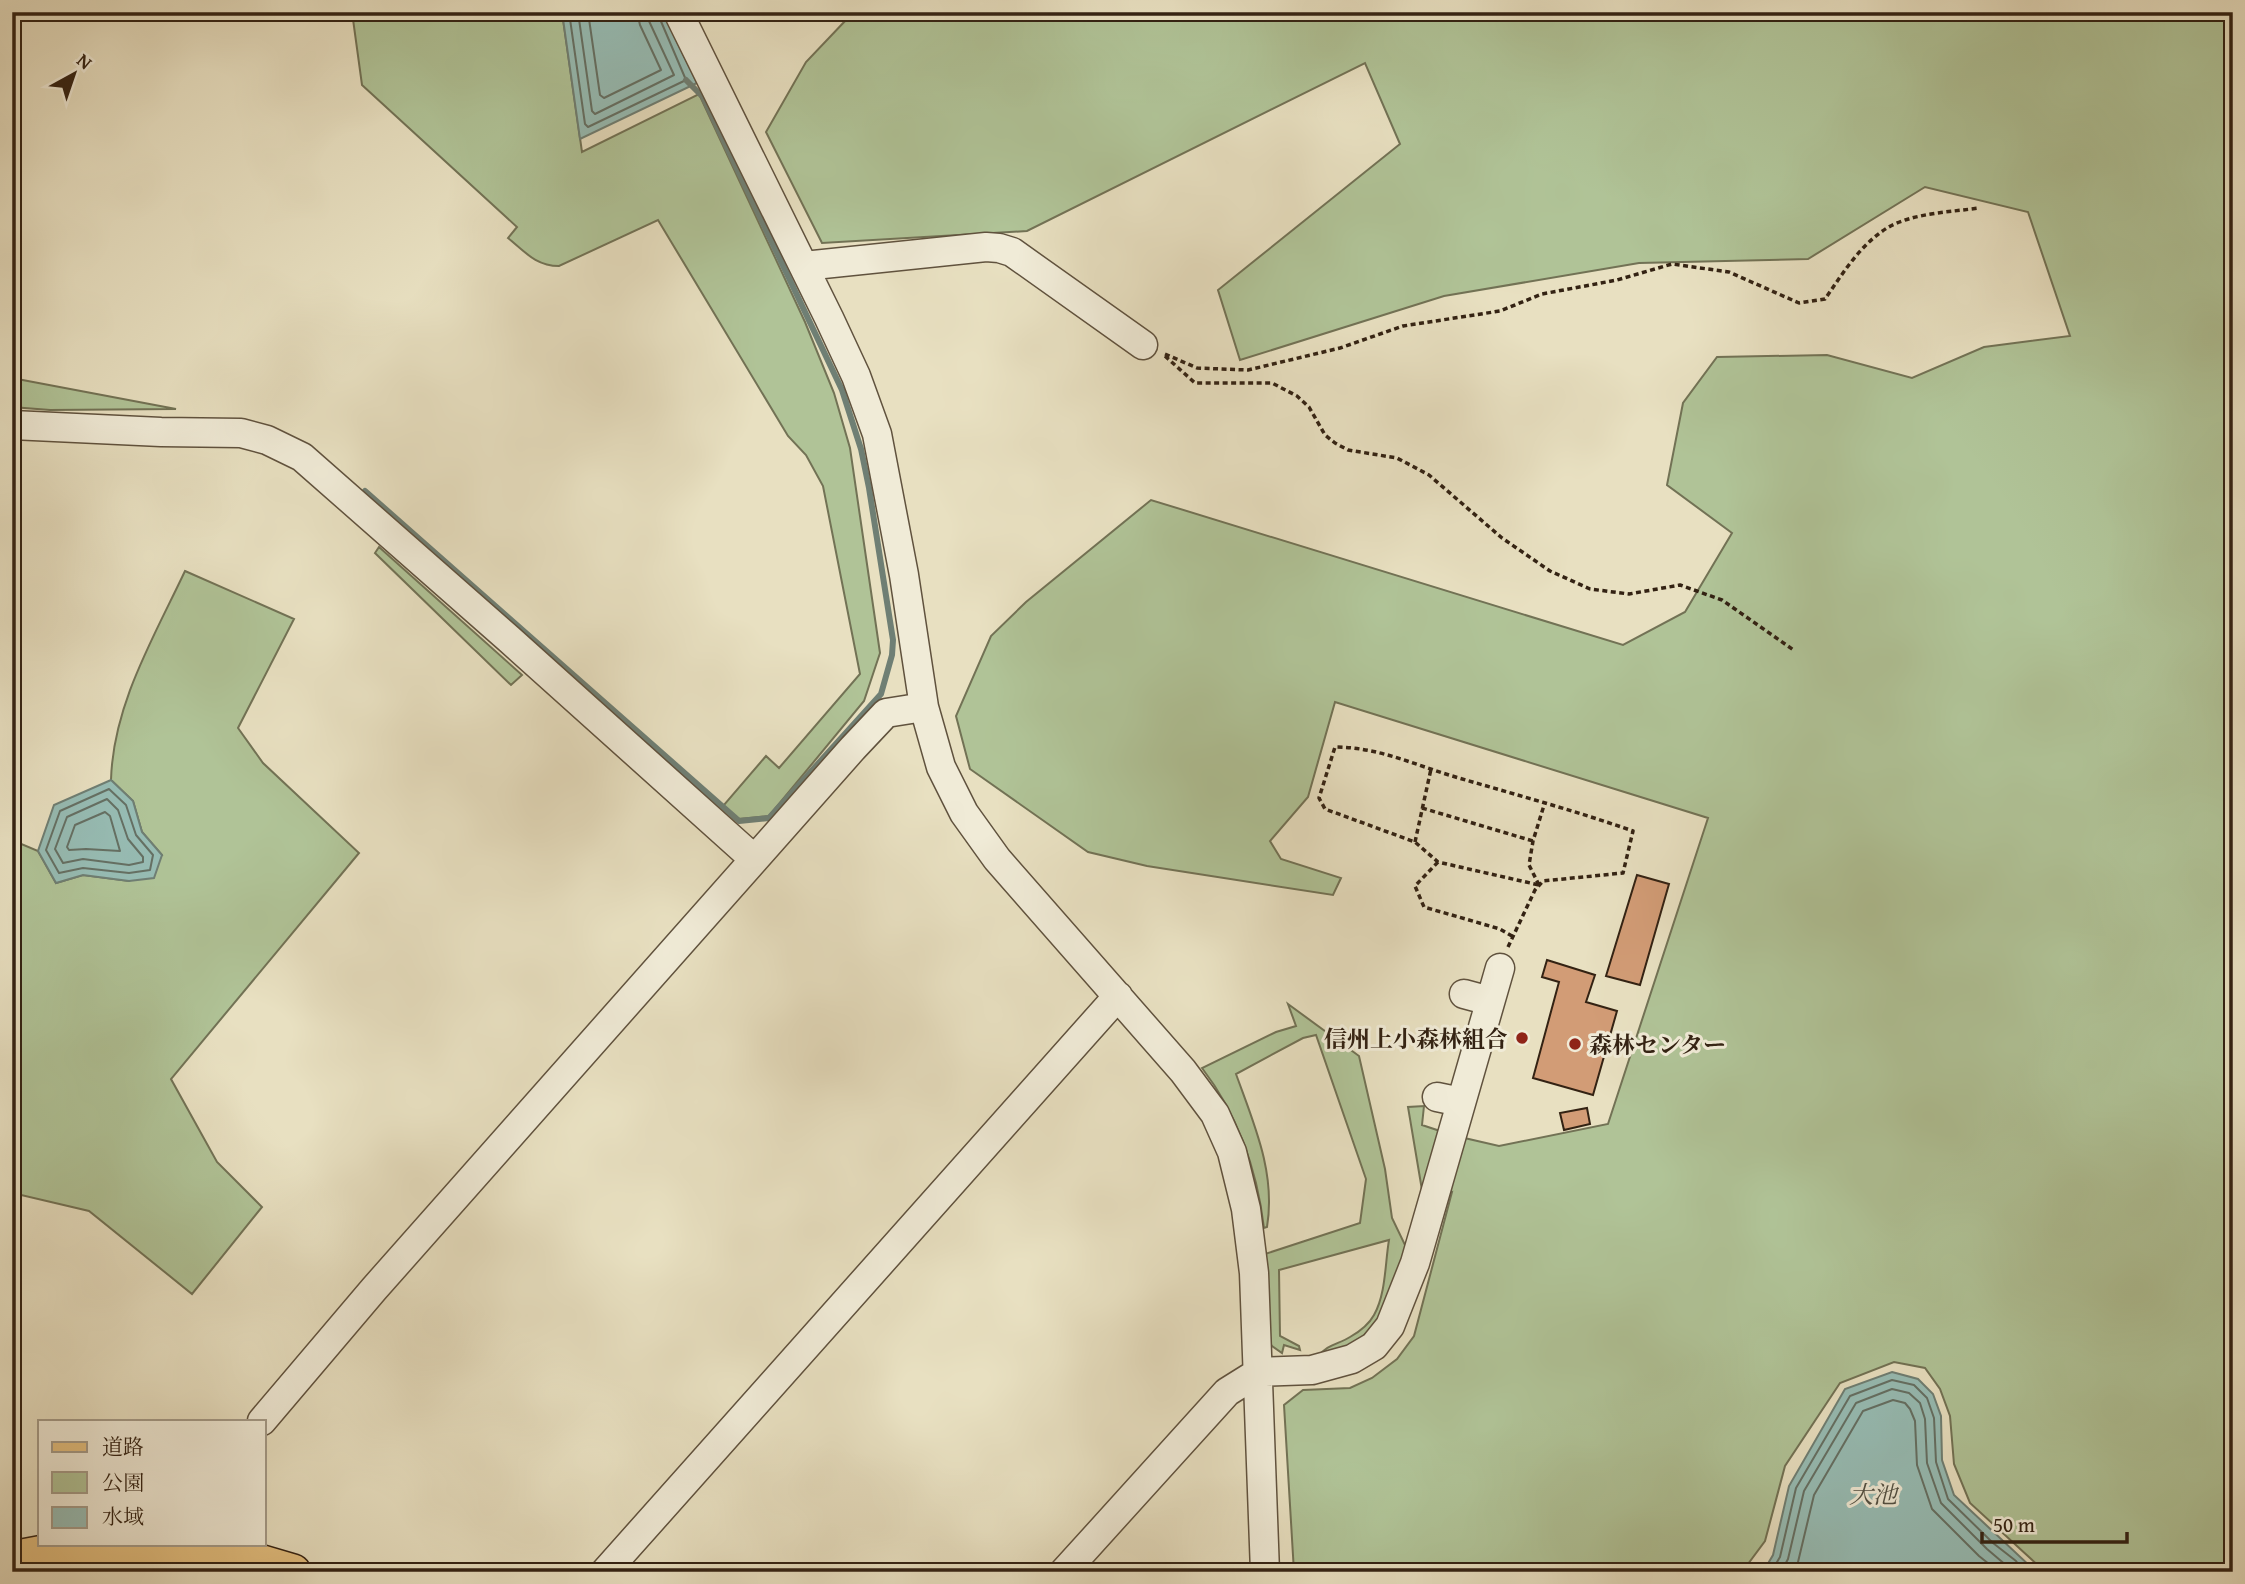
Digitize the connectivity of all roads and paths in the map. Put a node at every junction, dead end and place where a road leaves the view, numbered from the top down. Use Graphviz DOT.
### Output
graph roads {
  1 [pos="678,12"];
  2 [pos="1979,208"];
  3 [pos="804,266"];
  4 [pos="1143,345"];
  5 [pos="12,425"];
  6 [pos="1795,651"];
  7 [pos="924,707"];
  8 [pos="1431,769"];
  9 [pos="1545,802"];
  10 [pos="1422,808"];
  11 [pos="1533,841"];
  12 [pos="1415,842"];
  13 [pos="754,859"];
  14 [pos="1438,862"];
  15 [pos="1539,885"];
  16 [pos="1512,936"];
  17 [pos="1500,968"];
  18 [pos="1118,996"];
  19 [pos="1259,1372"];
  20 [pos="263,1420"];
  21 [pos="94,1546"];
  22 [pos="178,1546"];
  23 [pos="12,1559"];
  24 [pos="293,1572"];
  25 [pos="605,1572"];
  26 [pos="1064,1572"];
  27 [pos="1265,1572"];
  1 -- 3 [label="street"];
  2 -- 6 [label="path"];
  3 -- 4 [label="street"];
  3 -- 7 [label="street"];
  5 -- 13 [label="street"];
  7 -- 13 [label="street"];
  7 -- 18 [label="street"];
  8 -- 9 [label="path"];
  8 -- 10 [label="path"];
  8 -- 12 [label="path"];
  9 -- 11 [label="path"];
  9 -- 15 [label="path"];
  10 -- 11 [label="path"];
  10 -- 12 [label="path"];
  11 -- 15 [label="path"];
  12 -- 14 [label="path"];
  13 -- 20 [label="street"];
  14 -- 15 [label="path"];
  14 -- 16 [label="path"];
  15 -- 16 [label="path"];
  16 -- 17 [label="path"];
  17 -- 19 [label="street"];
  18 -- 19 [label="street"];
  18 -- 25 [label="street"];
  19 -- 26 [label="street"];
  19 -- 27 [label="street"];
  21 -- 23 [label="main road"];
  22 -- 24 [label="main road"];
}
